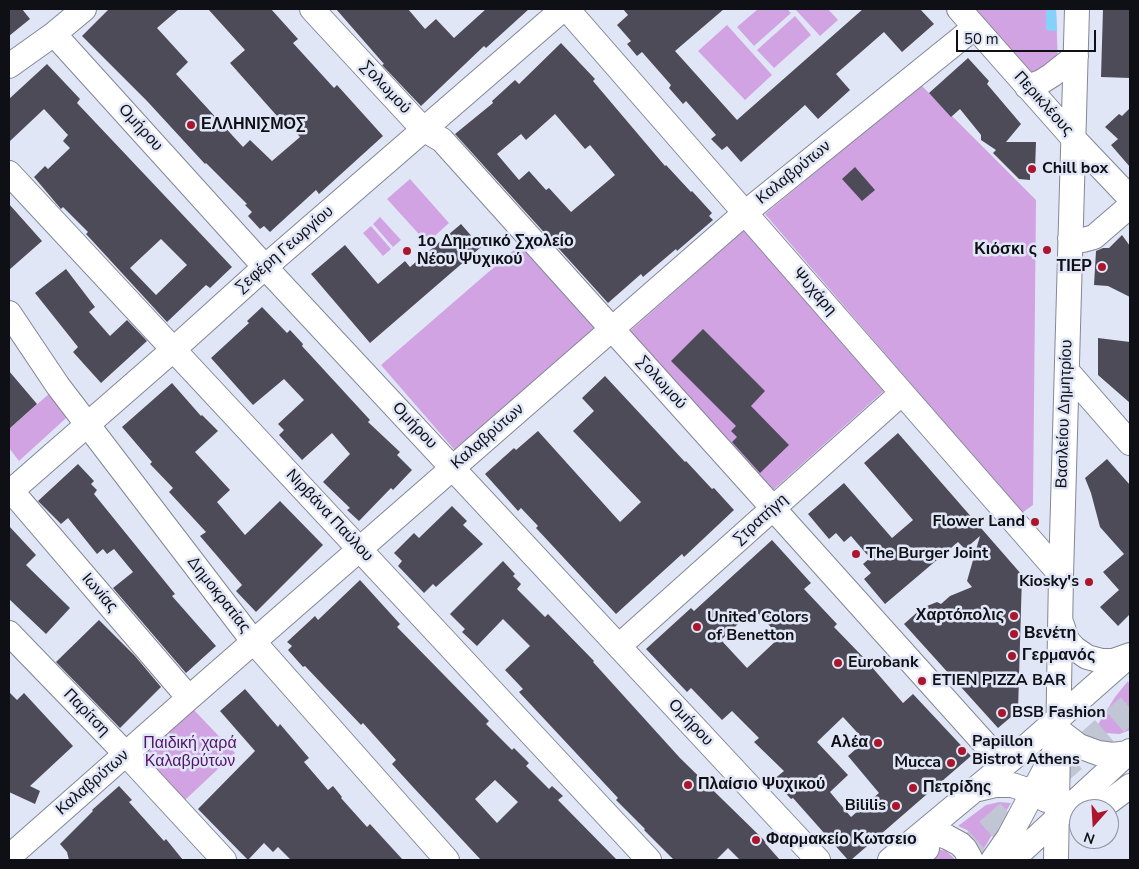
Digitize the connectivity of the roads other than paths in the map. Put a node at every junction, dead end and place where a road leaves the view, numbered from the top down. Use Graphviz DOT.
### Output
graph roads {
  1 [pos="84,9"];
  2 [pos="312,9"];
  3 [pos="563,9"];
  4 [pos="567,9"];
  5 [pos="959,9"];
  6 [pos="1077,9"];
  7 [pos="975,27"];
  8 [pos="54,34"];
  9 [pos="1076,56"];
  10 [pos="9,66"];
  11 [pos="1027,87"];
  12 [pos="423,130"];
  13 [pos="1073,138"];
  14 [pos="9,173"];
  15 [pos="1130,198"];
  16 [pos="1130,206"];
  17 [pos="746,212"];
  18 [pos="1070,239"];
  19 [pos="265,267"];
  20 [pos="9,313"];
  21 [pos="612,329"];
  22 [pos="174,349"];
  23 [pos="1067,371"];
  24 [pos="902,393"];
  25 [pos="87,425"];
  26 [pos="1130,443"];
  27 [pos="453,468"];
  28 [pos="10,491"];
  29 [pos="773,508"];
  30 [pos="360,549"];
  31 [pos="1061,575"];
  32 [pos="1060,620"];
  33 [pos="9,633"];
  34 [pos="253,641"];
  35 [pos="619,646"];
  36 [pos="1130,655"];
  37 [pos="189,698"];
  38 [pos="1058,731"];
  39 [pos="1129,752"];
  40 [pos="126,754"];
  41 [pos="1004,765"];
  42 [pos="1130,786"];
  43 [pos="974,790"];
  44 [pos="1033,792"];
  45 [pos="1064,810"];
  46 [pos="916,850"];
  47 [pos="9,857"];
  48 [pos="224,860"];
  49 [pos="447,860"];
  50 [pos="649,860"];
  51 [pos="818,860"];
  52 [pos="890,860"];
  53 [pos="971,860"];
  54 [pos="993,860"];
  55 [pos="1012,860"];
  56 [pos="1056,860"];
  1 -- 8 [label="street"];
  2 -- 12 [label="street, Σολωμού"];
  3 -- 12 [label="street, Σεφέρη Γεωργίου"];
  4 -- 17 [label="street, Ψυχάρη"];
  5 -- 7 [label="street, Περικλέους"];
  6 -- 9 [label="street, Βασιλείου Δημητρίου"];
  7 -- 11 [label="street, Περικλέους"];
  7 -- 17 [label="street, Καλαβρύτων"];
  8 -- 10 [label="street"];
  8 -- 19 [label="street, Ομήρου"];
  9 -- 11 [label="street"];
  9 -- 13 [label="street, Βασιλείου Δημητρίου"];
  11 -- 13 [label="street, Περικλέους"];
  12 -- 19 [label="street, Σεφέρη Γεωργίου"];
  12 -- 21 [label="street, Σολωμού"];
  13 -- 15 [label="street, Περικλέους"];
  13 -- 18 [label="street, Βασιλείου Δημητρίου"];
  14 -- 22 [label="street, Νιρβάνα Παύλου"];
  16 -- 18 [label="street"];
  17 -- 21 [label="street, Καλαβρύτων"];
  17 -- 24 [label="street, Ψυχάρη"];
  18 -- 23 [label="street, Βασιλείου Δημητρίου"];
  19 -- 22 [label="street, Σεφέρη Γεωργίου"];
  19 -- 27 [label="street, Ομήρου"];
  20 -- 25 [label="street, Δημοκρατίας"];
  21 -- 27 [label="street, Καλαβρύτων"];
  21 -- 29 [label="street, Σολωμού"];
  22 -- 25 [label="street, Σεφέρη Γεωργίου"];
  22 -- 30 [label="street, Νιρβάνα Παύλου"];
  23 -- 26 [label="street"];
  23 -- 31 [label="street, Βασιλείου Δημητρίου"];
  24 -- 29 [label="street, Στρατήγη"];
  24 -- 31 [label="street, Ψυχάρη"];
  25 -- 28 [label="street, Σεφέρη Γεωργίου"];
  25 -- 34 [label="street, Δημοκρατίας"];
  27 -- 30 [label="street, Καλαβρύτων"];
  27 -- 35 [label="street, Ομήρου"];
  28 -- 37 [label="street, Ιωνίας"];
  29 -- 35 [label="street, Στρατήγη"];
  29 -- 41 [label="street, Σολωμού"];
  30 -- 34 [label="street, Καλαβρύτων"];
  30 -- 50 [label="street, Νιρβάνα Παύλου"];
  31 -- 32 [label="street, Βασιλείου Δημητρίου"];
  32 -- 36 [label="street"];
  32 -- 38 [label="street, Βασιλείου Δημητρίου"];
  33 -- 40 [label="street, Παρίτση"];
  34 -- 37 [label="street, Καλαβρύτων"];
  34 -- 49 [label="street, Δημοκρατίας"];
  35 -- 51 [label="street, Ομήρου"];
  36 -- 38 [label="street"];
  37 -- 40 [label="street, Καλαβρύτων"];
  38 -- 39 [label="street"];
  38 -- 41 [label="street"];
  38 -- 44 [label="street"];
  38 -- 45 [label="street, Βασιλείου Δημητρίου"];
  39 -- 45 [label="street"];
  40 -- 47 [label="street, Καλαβρύτων"];
  40 -- 48 [label="street, Παρίτση"];
  41 -- 43 [label="street"];
  42 -- 45 [label="street"];
  43 -- 44 [label="street"];
  43 -- 46 [label="street"];
  44 -- 45 [label="street"];
  44 -- 54 [label="street"];
  45 -- 55 [label="street"];
  45 -- 56 [label="street, Βασιλείου Δημητρίου"];
  46 -- 52 [label="street"];
  46 -- 53 [label="street"];
}
